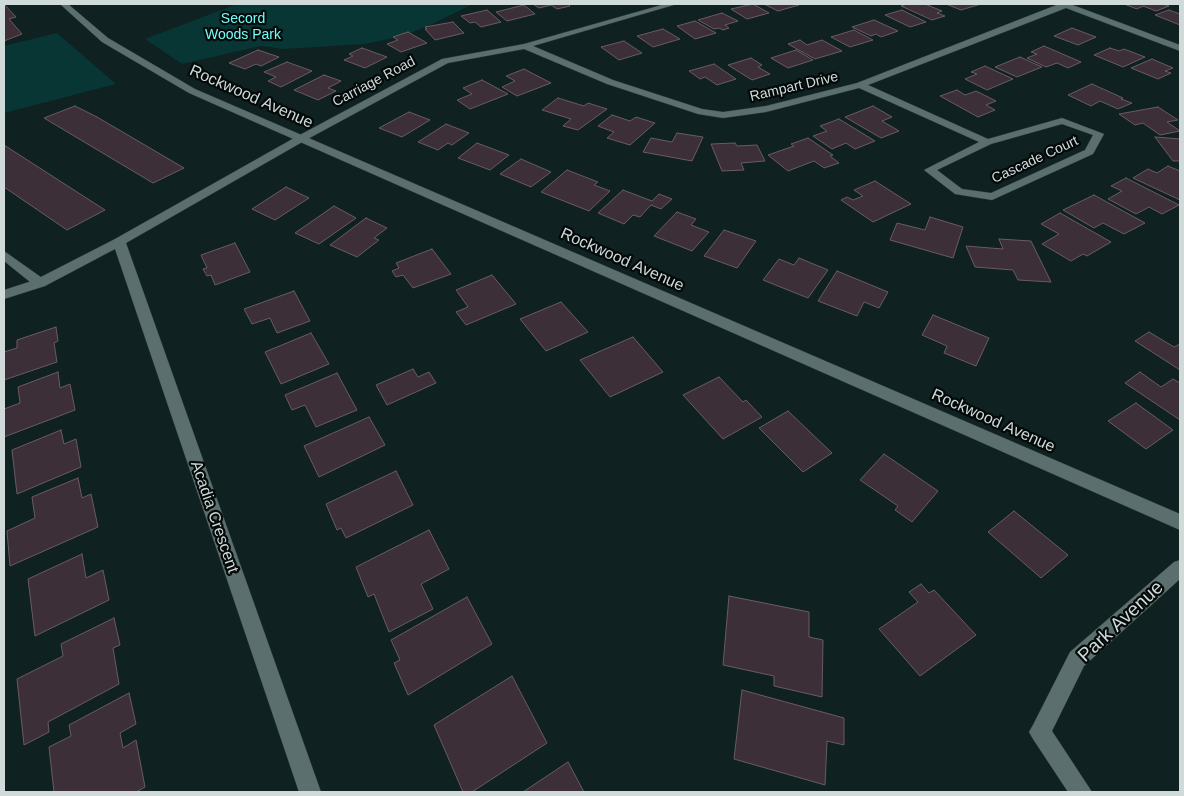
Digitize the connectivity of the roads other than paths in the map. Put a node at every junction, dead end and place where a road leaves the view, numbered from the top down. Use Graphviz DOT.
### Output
graph roads {
  1 [pos="64,4"];
  2 [pos="673,4"];
  3 [pos="1065,4"];
  4 [pos="525,46"];
  5 [pos="1180,48"];
  6 [pos="860,85"];
  7 [pos="300,138"];
  8 [pos="987,142"];
  9 [pos="118,242"];
  10 [pos="4,255"];
  11 [pos="40,283"];
  12 [pos="4,295"];
  13 [pos="1180,522"];
  14 [pos="1180,568"];
  15 [pos="310,792"];
  16 [pos="1081,792"];
  1 -- 7 [label="street, Rockwood Avenue"];
  2 -- 4 [label="street, Carriage Road"];
  3 -- 5 [label="street"];
  3 -- 6 [label="street, Rampart Drive"];
  4 -- 6 [label="street, Rampart Drive"];
  4 -- 7 [label="street, Carriage Road"];
  6 -- 8 [label="street"];
  7 -- 9 [label="street, Carriage Road"];
  7 -- 13 [label="street, Rockwood Avenue"];
  8 -- 8 [label="street, Cascade Court"];
  9 -- 11 [label="street, Carriage Road"];
  9 -- 15 [label="street, Acadia Crescent"];
  10 -- 11 [label="street"];
  11 -- 12 [label="street, Carriage Road"];
  14 -- 16 [label="street, Park Avenue"];
}
